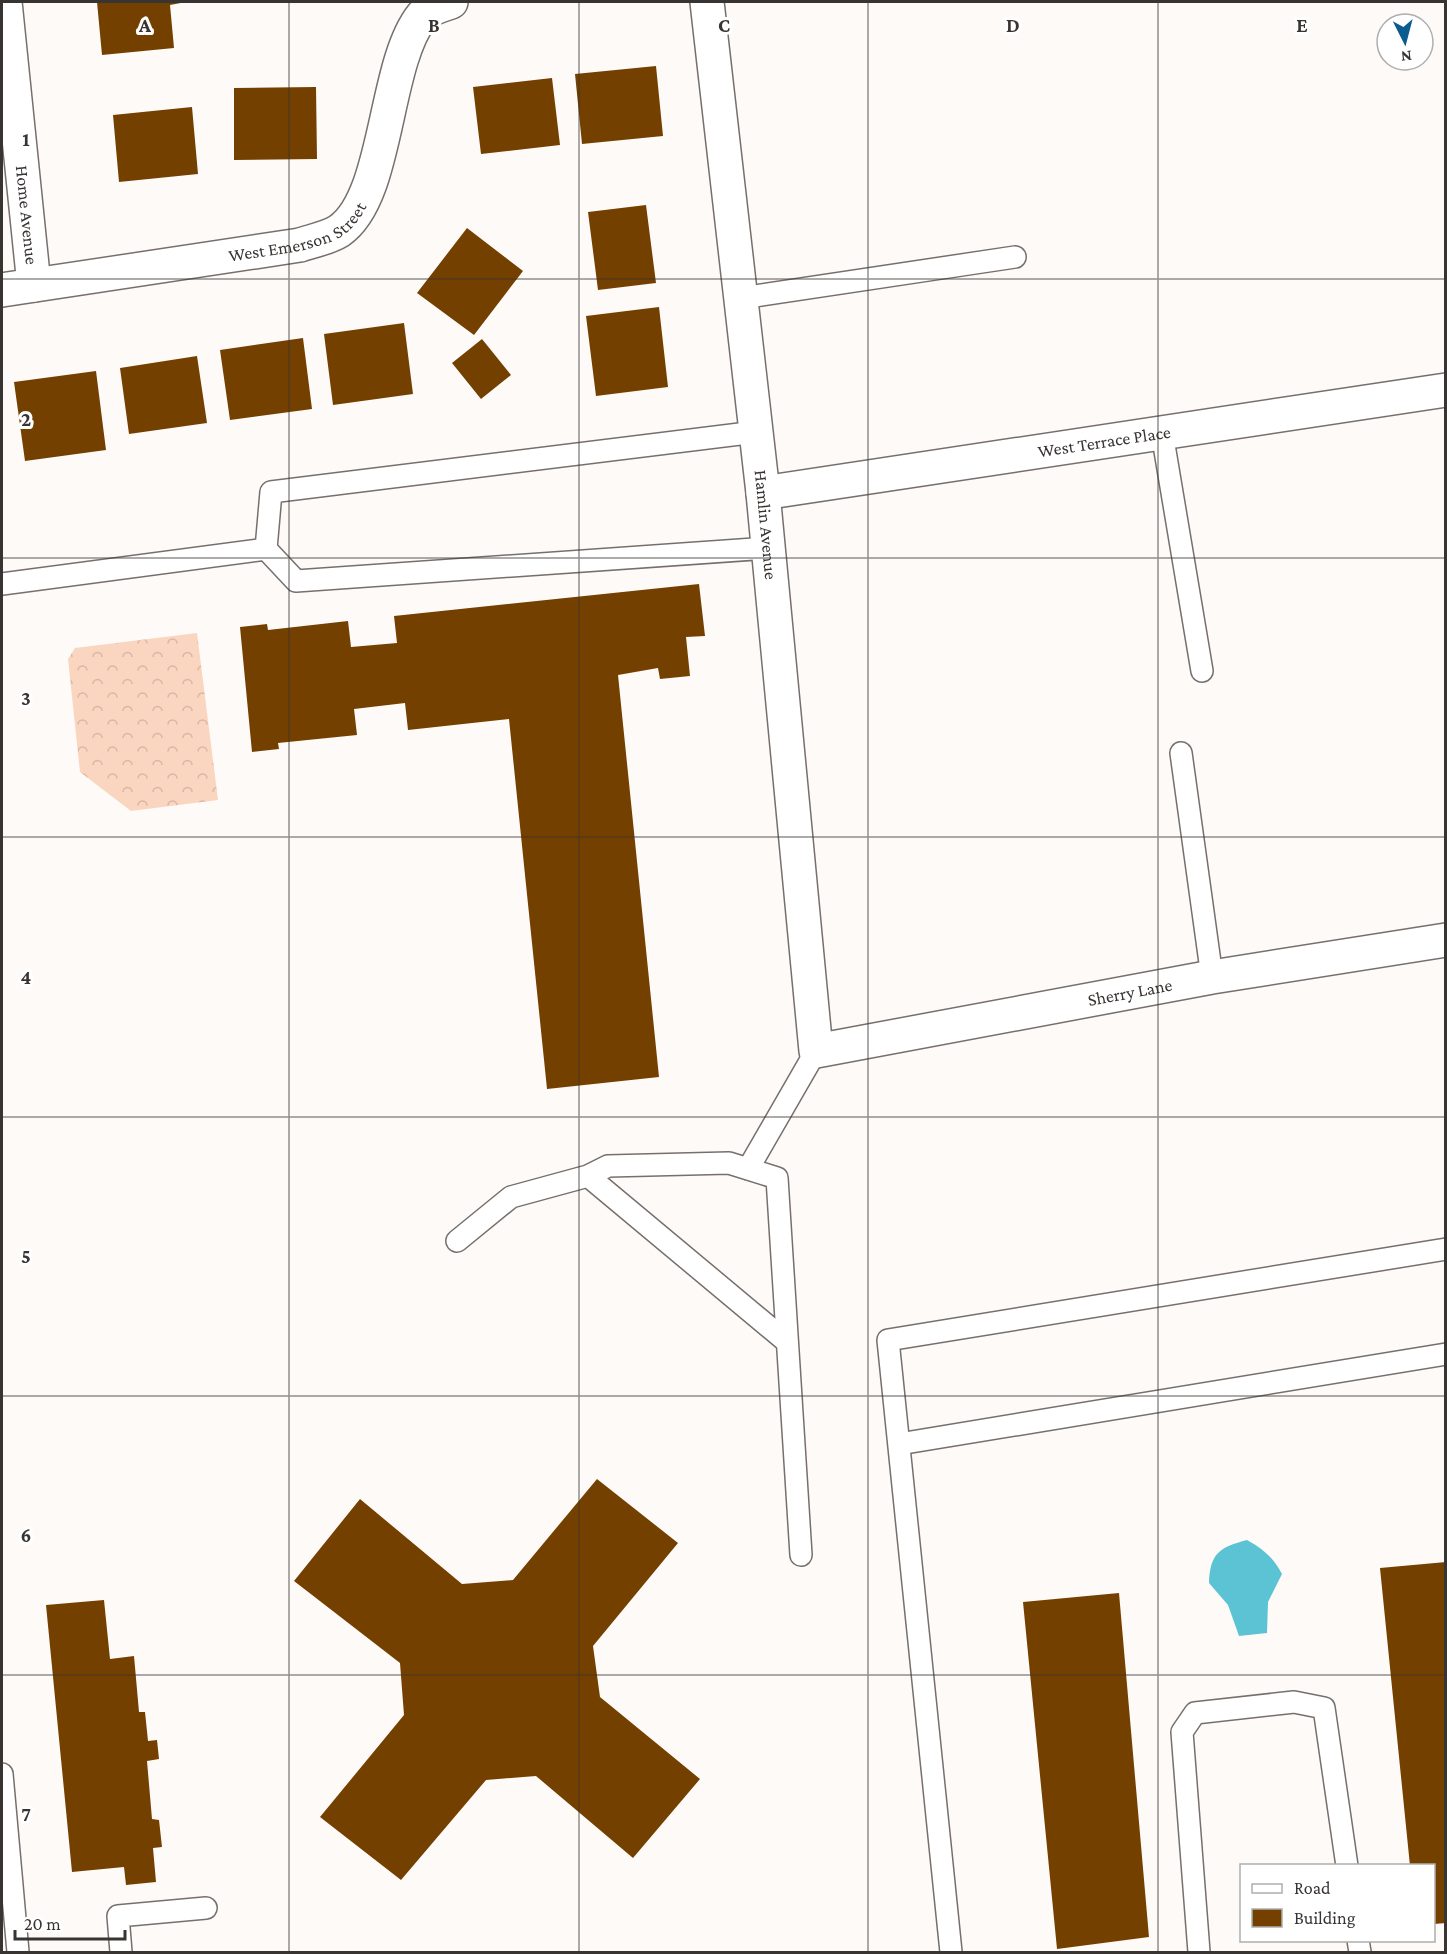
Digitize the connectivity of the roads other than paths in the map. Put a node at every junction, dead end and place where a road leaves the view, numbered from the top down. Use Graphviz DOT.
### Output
graph roads {
  1 [pos="5,2"];
  2 [pos="451,2"];
  3 [pos="707,2"];
  4 [pos="1015,257"];
  5 [pos="34,285"];
  6 [pos="2,290"];
  7 [pos="741,298"];
  8 [pos="1446,390"];
  9 [pos="756,432"];
  10 [pos="1162,433"];
  11 [pos="763,493"];
  12 [pos="769,548"];
  13 [pos="266,549"];
  14 [pos="2,584"];
  15 [pos="1202,670"];
  16 [pos="1181,753"];
  17 [pos="1446,940"];
  18 [pos="1212,977"];
  19 [pos="816,1051"];
  20 [pos="748,1169"];
  21 [pos="588,1176"];
  22 [pos="457,1241"];
  23 [pos="1446,1249"];
  24 [pos="788,1342"];
  25 [pos="1446,1354"];
  26 [pos="899,1444"];
  27 [pos="801,1556"];
  28 [pos="2,1774"];
  29 [pos="1347,1864"];
  30 [pos="8,1908"];
  31 [pos="206,1908"];
  32 [pos="18,1953"];
  33 [pos="121,1953"];
  34 [pos="951,1953"];
  35 [pos="1199,1953"];
  1 -- 5 [label="street, Home Avenue"];
  2 -- 5 [label="street, West Emerson Street"];
  3 -- 7 [label="street, Hamlin Avenue"];
  4 -- 7 [label="lane"];
  5 -- 6 [label="street, West Emerson Street"];
  7 -- 9 [label="street, Hamlin Avenue"];
  8 -- 10 [label="street, West Terrace Place"];
  9 -- 11 [label="street, Hamlin Avenue"];
  9 -- 13 [label="lane"];
  10 -- 11 [label="street, West Terrace Place"];
  10 -- 15 [label="lane"];
  11 -- 12 [label="street, Hamlin Avenue"];
  12 -- 13 [label="lane"];
  12 -- 19 [label="street, Hamlin Avenue"];
  13 -- 14 [label="lane"];
  16 -- 18 [label="lane"];
  17 -- 18 [label="street, Sherry Lane"];
  18 -- 19 [label="street, Sherry Lane"];
  19 -- 20 [label="lane"];
  20 -- 21 [label="lane"];
  20 -- 24 [label="lane"];
  21 -- 22 [label="lane"];
  21 -- 24 [label="lane"];
  23 -- 26 [label="lane"];
  24 -- 27 [label="lane"];
  25 -- 26 [label="lane"];
  26 -- 34 [label="lane"];
  28 -- 30 [label="lane"];
  29 -- 35 [label="lane"];
  30 -- 32 [label="lane"];
  31 -- 33 [label="lane"];
}
